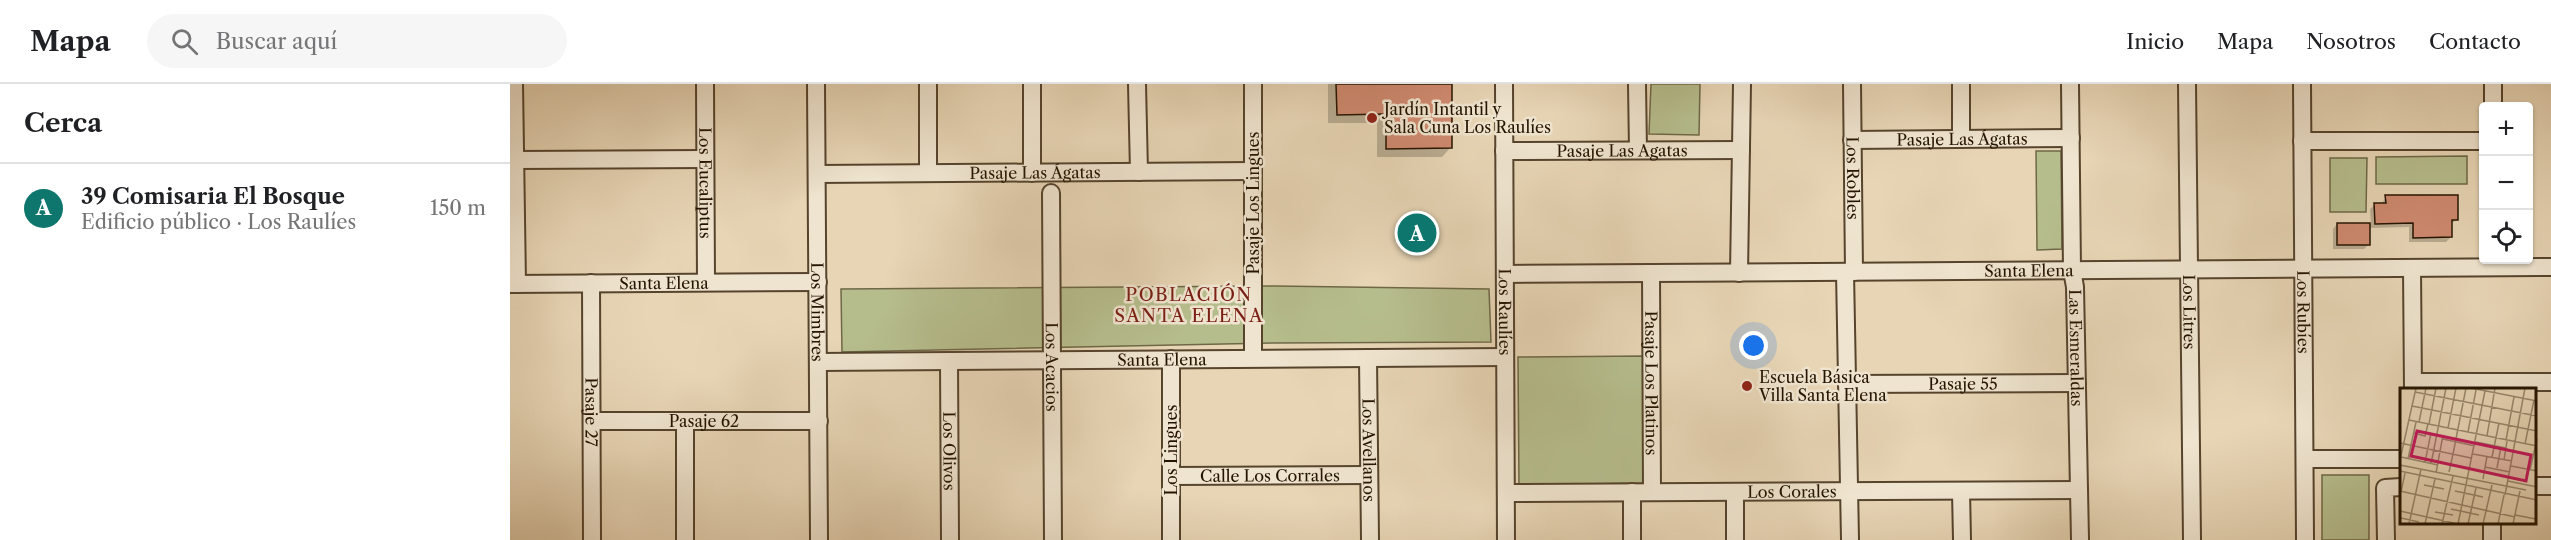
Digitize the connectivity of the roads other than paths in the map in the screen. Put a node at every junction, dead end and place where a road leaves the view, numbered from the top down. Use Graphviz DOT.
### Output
graph roads {
  1 [pos="514,84"];
  2 [pos="705,84"];
  3 [pos="816,84"];
  4 [pos="928,84"];
  5 [pos="1032,84"];
  6 [pos="1137,84"];
  7 [pos="1253,84"];
  8 [pos="1504,84"];
  9 [pos="1637,84"];
  10 [pos="1742,84"];
  11 [pos="1852,84"];
  12 [pos="1960,84"];
  13 [pos="2070,84"];
  14 [pos="2187,84"];
  15 [pos="2302,84"];
  16 [pos="2493,84"];
  17 [pos="2493,102"];
  18 [pos="512,119"];
  19 [pos="2071,138"];
  20 [pos="1961,139"];
  21 [pos="1852,140"];
  22 [pos="2302,141"];
  23 [pos="2479,141"];
  24 [pos="1638,150"];
  25 [pos="1741,150"];
  26 [pos="1504,151"];
  27 [pos="705,159"];
  28 [pos="516,160"];
  29 [pos="1253,171"];
  30 [pos="1139,172"];
  31 [pos="928,173"];
  32 [pos="1032,173"];
  33 [pos="817,174"];
  34 [pos="1051,193"];
  35 [pos="2494,264"];
  36 [pos="2551,267"];
  37 [pos="2412,268"];
  38 [pos="2303,269"];
  39 [pos="2072,270"];
  40 [pos="2189,270"];
  41 [pos="1849,272"];
  42 [pos="1651,273"];
  43 [pos="1739,273"];
  44 [pos="1505,274"];
  45 [pos="706,282"];
  46 [pos="818,282"];
  47 [pos="591,283"];
  48 [pos="514,284"];
  49 [pos="1505,357"];
  50 [pos="1253,358"];
  51 [pos="1368,358"];
  52 [pos="1171,359"];
  53 [pos="1053,360"];
  54 [pos="950,361"];
  55 [pos="818,362"];
  56 [pos="2551,382"];
  57 [pos="2077,383"];
  58 [pos="1847,384"];
  59 [pos="2413,386"];
  60 [pos="819,421"];
  61 [pos="592,422"];
  62 [pos="685,422"];
  63 [pos="2305,459"];
  64 [pos="2400,459"];
  65 [pos="1369,475"];
  66 [pos="1171,476"];
  67 [pos="2393,488"];
  68 [pos="2079,490"];
  69 [pos="1849,491"];
  70 [pos="1961,491"];
  71 [pos="1632,492"];
  72 [pos="1652,492"];
  73 [pos="1734,492"];
  74 [pos="1506,493"];
  75 [pos="592,540"];
  76 [pos="685,540"];
  77 [pos="819,540"];
  78 [pos="950,540"];
  79 [pos="1053,540"];
  80 [pos="1171,540"];
  81 [pos="1370,540"];
  82 [pos="1506,540"];
  83 [pos="1632,540"];
  84 [pos="1736,540"];
  85 [pos="1850,540"];
  86 [pos="1962,540"];
  87 [pos="2080,540"];
  88 [pos="2192,540"];
  89 [pos="2305,540"];
  90 [pos="2386,540"];
  1 -- 18 [label="street"];
  2 -- 27 [label="street, Los Eucaliptus"];
  3 -- 33 [label="street, Los Mimbres"];
  4 -- 31 [label="street"];
  5 -- 32 [label="street"];
  6 -- 30 [label="street"];
  7 -- 29 [label="street, Pasaje Los Lingues"];
  8 -- 26 [label="street, Los Raulíes"];
  9 -- 24 [label="street"];
  10 -- 25 [label="street"];
  11 -- 21 [label="street, Los Robles"];
  12 -- 20 [label="street"];
  13 -- 19 [label="street, Las Esmeraldas"];
  14 -- 40 [label="street, Los Litres"];
  15 -- 22 [label="street, Los Rubíes"];
  16 -- 17 [label="street"];
  18 -- 28 [label="street"];
  19 -- 20 [label="street, Pasaje Las Ágatas"];
  19 -- 39 [label="street, Las Esmeraldas"];
  20 -- 21 [label="street, Pasaje Las Ágatas"];
  21 -- 41 [label="street, Los Robles"];
  22 -- 23 [label="street"];
  22 -- 38 [label="street, Los Rubíes"];
  24 -- 25 [label="street, Pasaje Las Agatas"];
  24 -- 26 [label="street, Pasaje Las Agatas"];
  25 -- 43 [label="street"];
  26 -- 44 [label="street, Los Raulíes"];
  27 -- 28 [label="street"];
  27 -- 45 [label="street, Los Eucaliptus"];
  28 -- 48 [label="street"];
  29 -- 30 [label="street, Pasaje Las Ágatas"];
  29 -- 50 [label="street, Pasaje Los Lingues"];
  30 -- 32 [label="street, Pasaje Las Ágatas"];
  31 -- 32 [label="street, Pasaje Las Ágatas"];
  31 -- 33 [label="street, Pasaje Las Ágatas"];
  33 -- 46 [label="street, Los Mimbres"];
  34 -- 53 [label="street, Los Acacios"];
  35 -- 36 [label="street, Santa Elena"];
  35 -- 37 [label="street, Santa Elena"];
  37 -- 38 [label="street, Santa Elena"];
  37 -- 59 [label="street"];
  38 -- 40 [label="street, Santa Elena"];
  38 -- 63 [label="street, Los Rubíes"];
  39 -- 40 [label="street, Santa Elena"];
  39 -- 41 [label="street, Santa Elena"];
  39 -- 57 [label="street, Las Esmeraldas"];
  40 -- 88 [label="street, Los Litres"];
  41 -- 43 [label="street, Santa Elena"];
  41 -- 58 [label="street, Los Robles"];
  42 -- 43 [label="street, Santa Elena"];
  42 -- 44 [label="street, Santa Elena"];
  42 -- 72 [label="street, Pasaje Los Platinos"];
  44 -- 49 [label="street, Los Raulíes"];
  45 -- 46 [label="street, Santa Elena"];
  45 -- 47 [label="street, Santa Elena"];
  46 -- 55 [label="street, Los Mimbres"];
  47 -- 48 [label="street, Santa Elena"];
  47 -- 61 [label="street, Pasaje 27"];
  49 -- 51 [label="street, Santa Elena"];
  49 -- 74 [label="street, Los Raulíes"];
  50 -- 51 [label="street, Santa Elena"];
  50 -- 52 [label="street, Santa Elena"];
  51 -- 65 [label="street, Los Avellanos"];
  52 -- 53 [label="street, Santa Elena"];
  52 -- 66 [label="street, Los Lingues"];
  53 -- 54 [label="street, Santa Elena"];
  53 -- 79 [label="street, Los Acacios"];
  54 -- 55 [label="street, Santa Elena"];
  54 -- 78 [label="street, Los Olivos"];
  55 -- 60 [label="street, Los Mimbres"];
  56 -- 59 [label="street"];
  57 -- 58 [label="street, Pasaje 55"];
  57 -- 68 [label="street, Las Esmeraldas"];
  58 -- 69 [label="street, Los Robles"];
  60 -- 62 [label="street, Pasaje 62"];
  60 -- 77 [label="street, Los Mimbres"];
  61 -- 62 [label="street, Pasaje 62"];
  61 -- 75 [label="street, Pasaje 27"];
  62 -- 76 [label="street"];
  63 -- 64 [label="street"];
  63 -- 89 [label="street, Los Rubíes"];
  65 -- 66 [label="street, Calle Los Corrales"];
  65 -- 81 [label="street, Los Avellanos"];
  66 -- 80 [label="street, Los Lingues"];
  67 -- 90 [label="street"];
  68 -- 70 [label="street, Los Corales"];
  68 -- 87 [label="street, Las Esmeraldas"];
  69 -- 70 [label="street, Los Corales"];
  69 -- 73 [label="street, Los Corales"];
  69 -- 85 [label="street, Los Robles"];
  70 -- 86 [label="street"];
  71 -- 72 [label="street, Los Corales"];
  71 -- 74 [label="street, Los Corales"];
  71 -- 83 [label="street"];
  72 -- 73 [label="street, Los Corales"];
  73 -- 84 [label="street"];
  74 -- 82 [label="street, Los Raulíes"];
}
